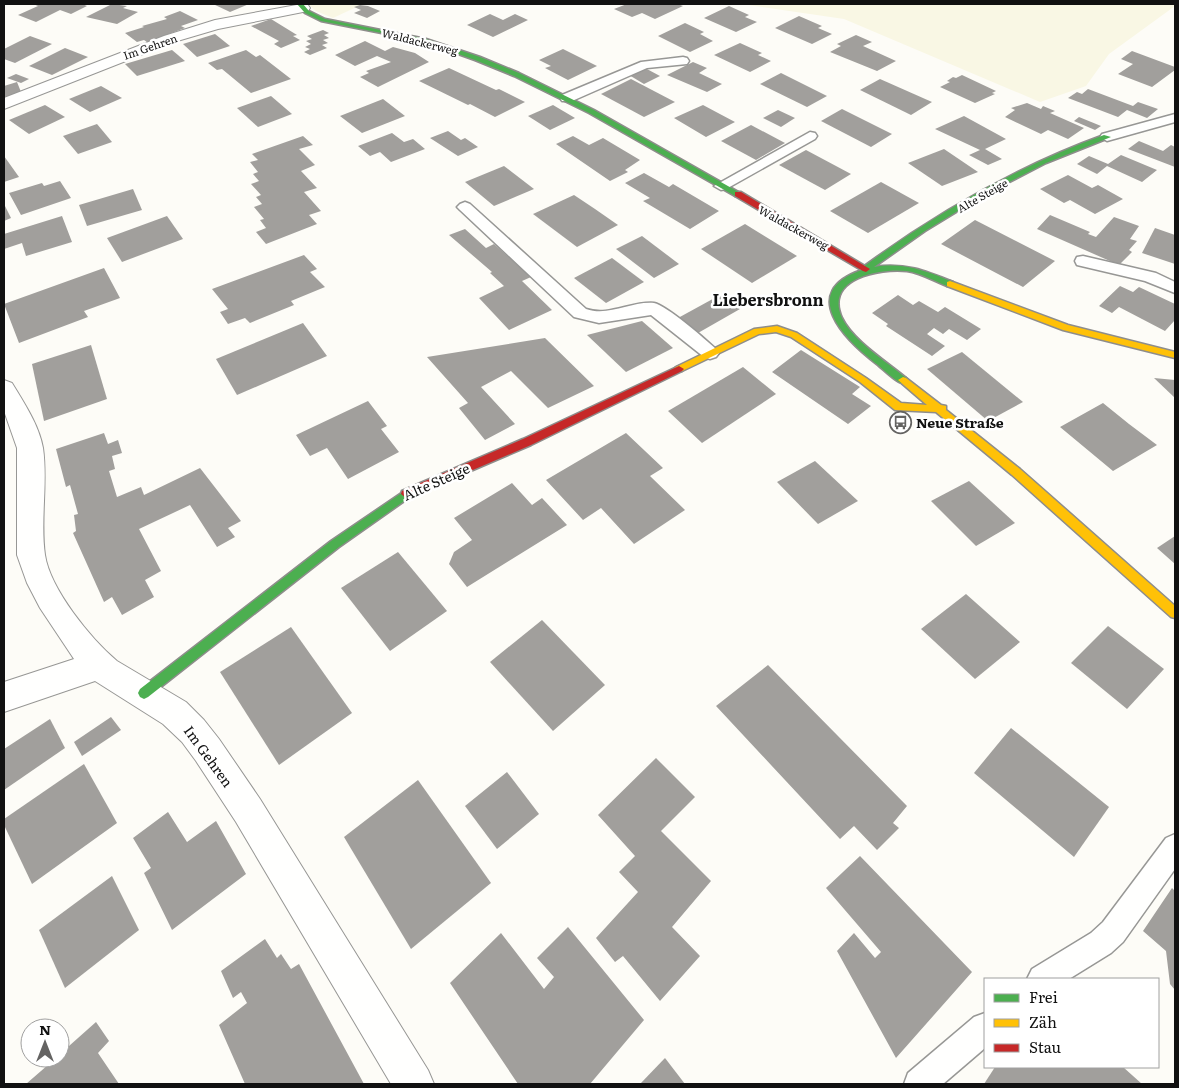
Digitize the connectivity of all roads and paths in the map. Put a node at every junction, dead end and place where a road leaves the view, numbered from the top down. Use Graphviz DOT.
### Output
graph roads {
  1 [pos="301,6"];
  2 [pos="683,61"];
  3 [pos="567,98"];
  4 [pos="4,104"];
  5 [pos="1175,118"];
  6 [pos="810,136"];
  7 [pos="1107,137"];
  8 [pos="721,186"];
  9 [pos="465,208"];
  10 [pos="1083,261"];
  11 [pos="866,270"];
  12 [pos="1175,288"];
  13 [pos="710,353"];
  14 [pos="1175,354"];
  15 [pos="4,389"];
  16 [pos="942,409"];
  17 [pos="1175,613"];
  18 [pos="99,666"];
  19 [pos="144,693"];
  20 [pos="4,697"];
  21 [pos="1175,847"];
  22 [pos="1044,978"];
  23 [pos="984,1029"];
  24 [pos="414,1084"];
  25 [pos="919,1084"];
  1 -- 3 [label="street, Waldackerweg"];
  1 -- 4 [label="street, Im Gehren"];
  2 -- 3 [label="lane"];
  3 -- 8 [label="street, Waldackerweg"];
  5 -- 7 [label="lane"];
  6 -- 8 [label="lane"];
  7 -- 11 [label="street, Alte Steige"];
  8 -- 11 [label="street, Waldackerweg"];
  9 -- 13 [label="lane"];
  10 -- 12 [label="lane"];
  11 -- 14 [label="street"];
  11 -- 16 [label="street"];
  13 -- 16 [label="street, Alte Steige"];
  13 -- 19 [label="street, Alte Steige"];
  15 -- 18 [label="street, Im Gehren"];
  16 -- 17 [label="street"];
  18 -- 19 [label="street, Im Gehren"];
  18 -- 20 [label="street"];
  19 -- 24 [label="street, Im Gehren"];
  21 -- 22 [label="lane"];
  23 -- 25 [label="lane"];
}
